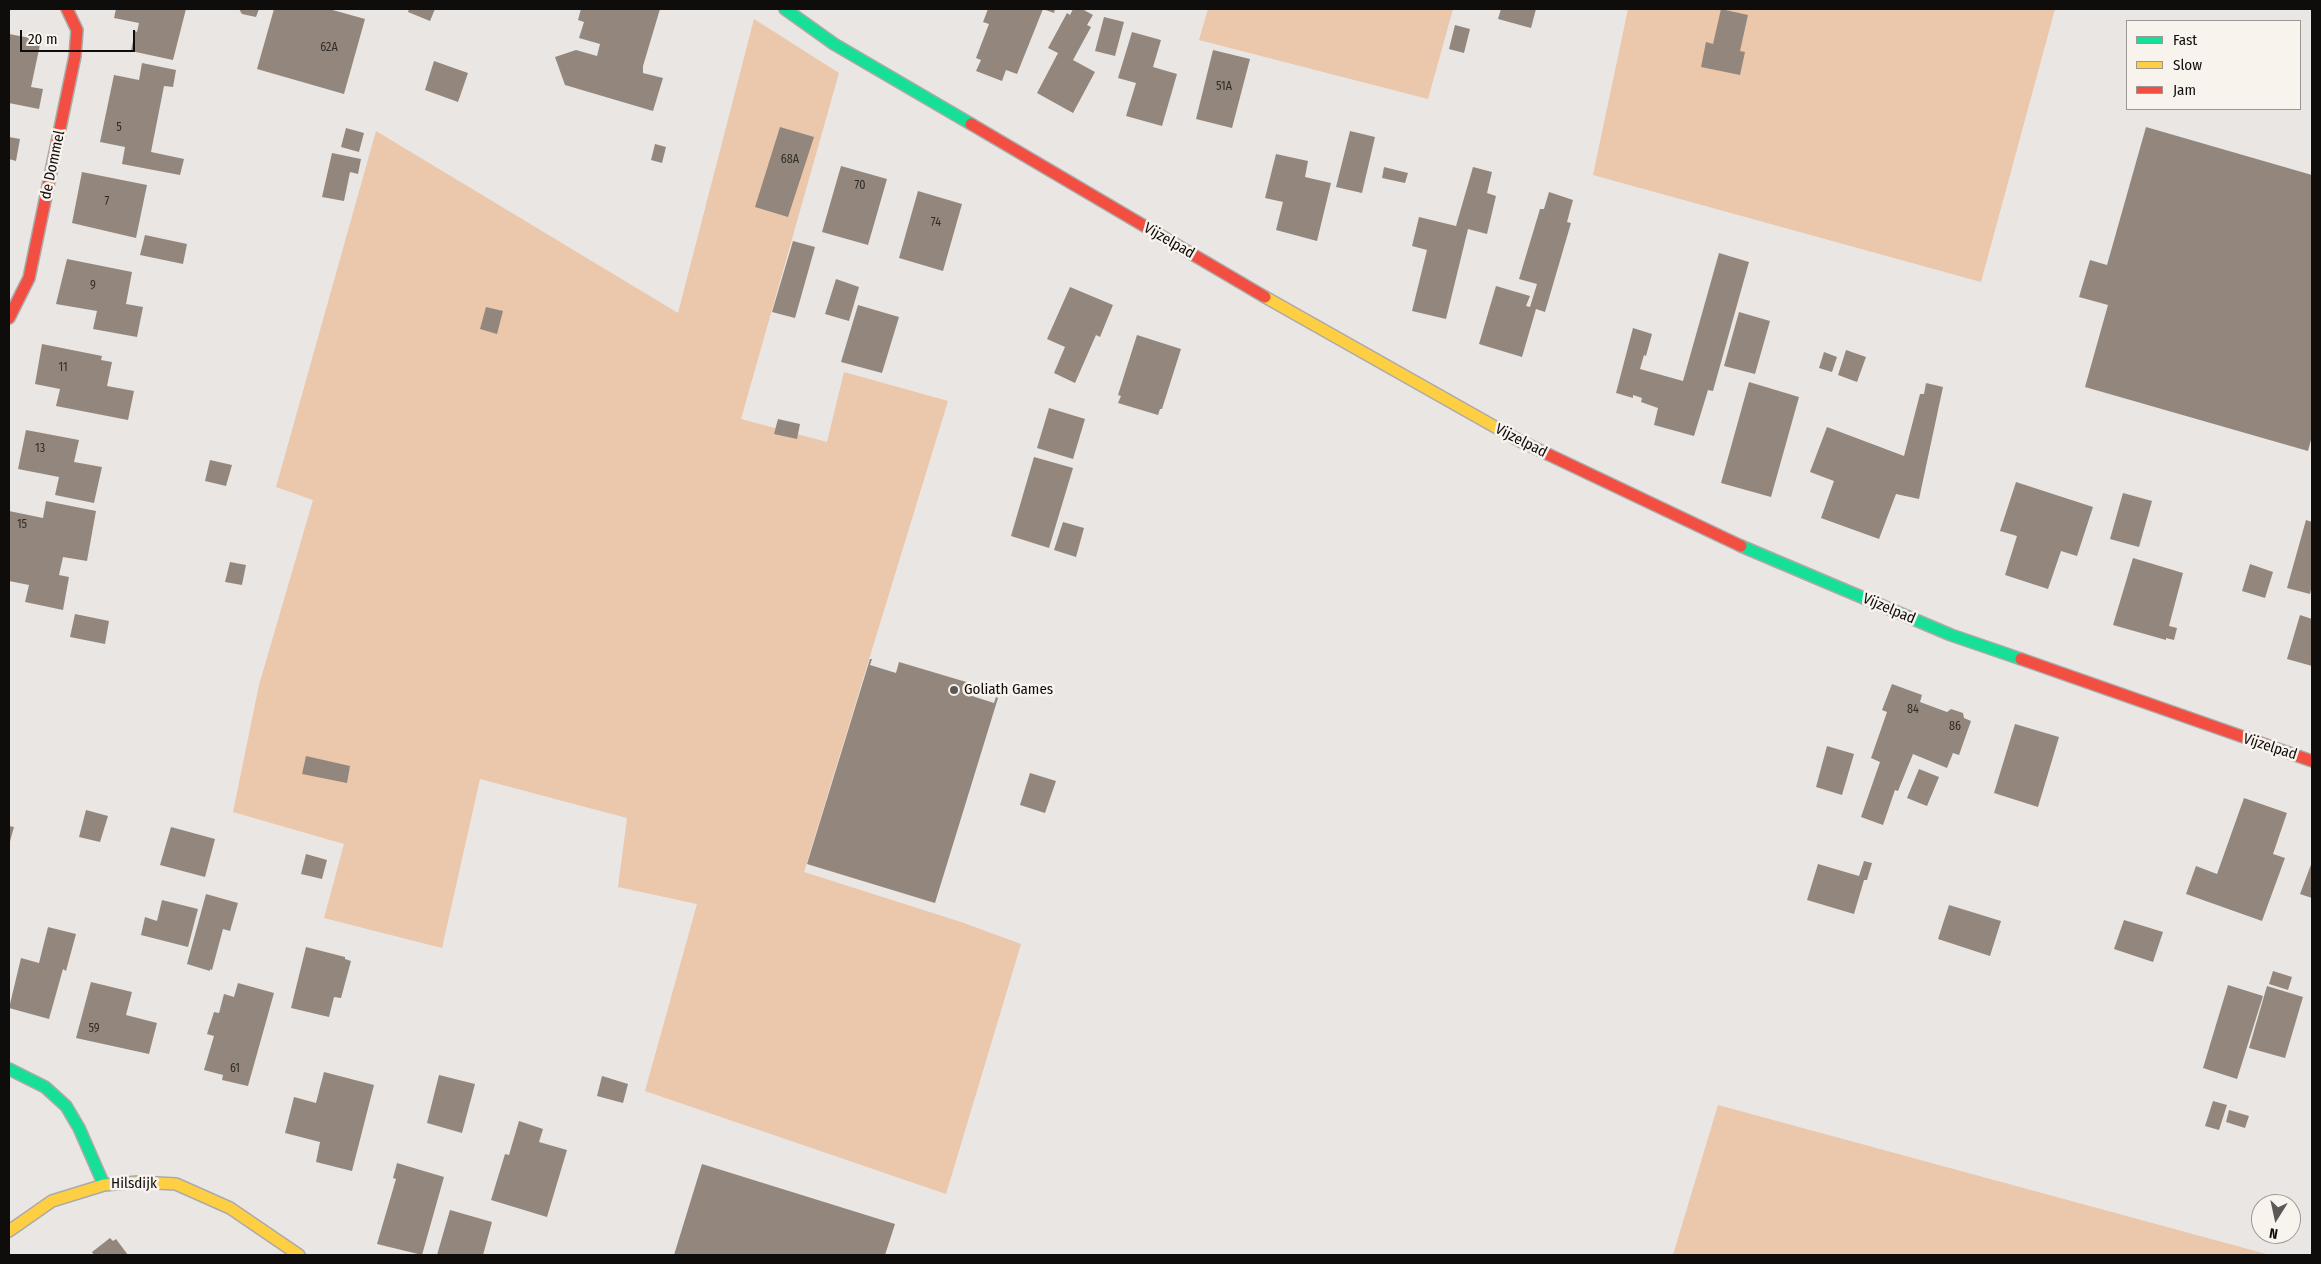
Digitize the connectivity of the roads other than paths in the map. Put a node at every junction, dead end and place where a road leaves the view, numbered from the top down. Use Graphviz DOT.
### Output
graph roads {
  1 [pos="67,9"];
  2 [pos="785,9"];
  3 [pos="9,318"];
  4 [pos="2312,761"];
  5 [pos="9,1069"];
  6 [pos="104,1185"];
  7 [pos="9,1231"];
  8 [pos="299,1255"];
  1 -- 3 [label="street, de Dommel"];
  2 -- 4 [label="street, Vijzelpad"];
  5 -- 6 [label="street, Hilsdijk"];
  6 -- 7 [label="street"];
  6 -- 8 [label="street, Hilsdijk"];
}
